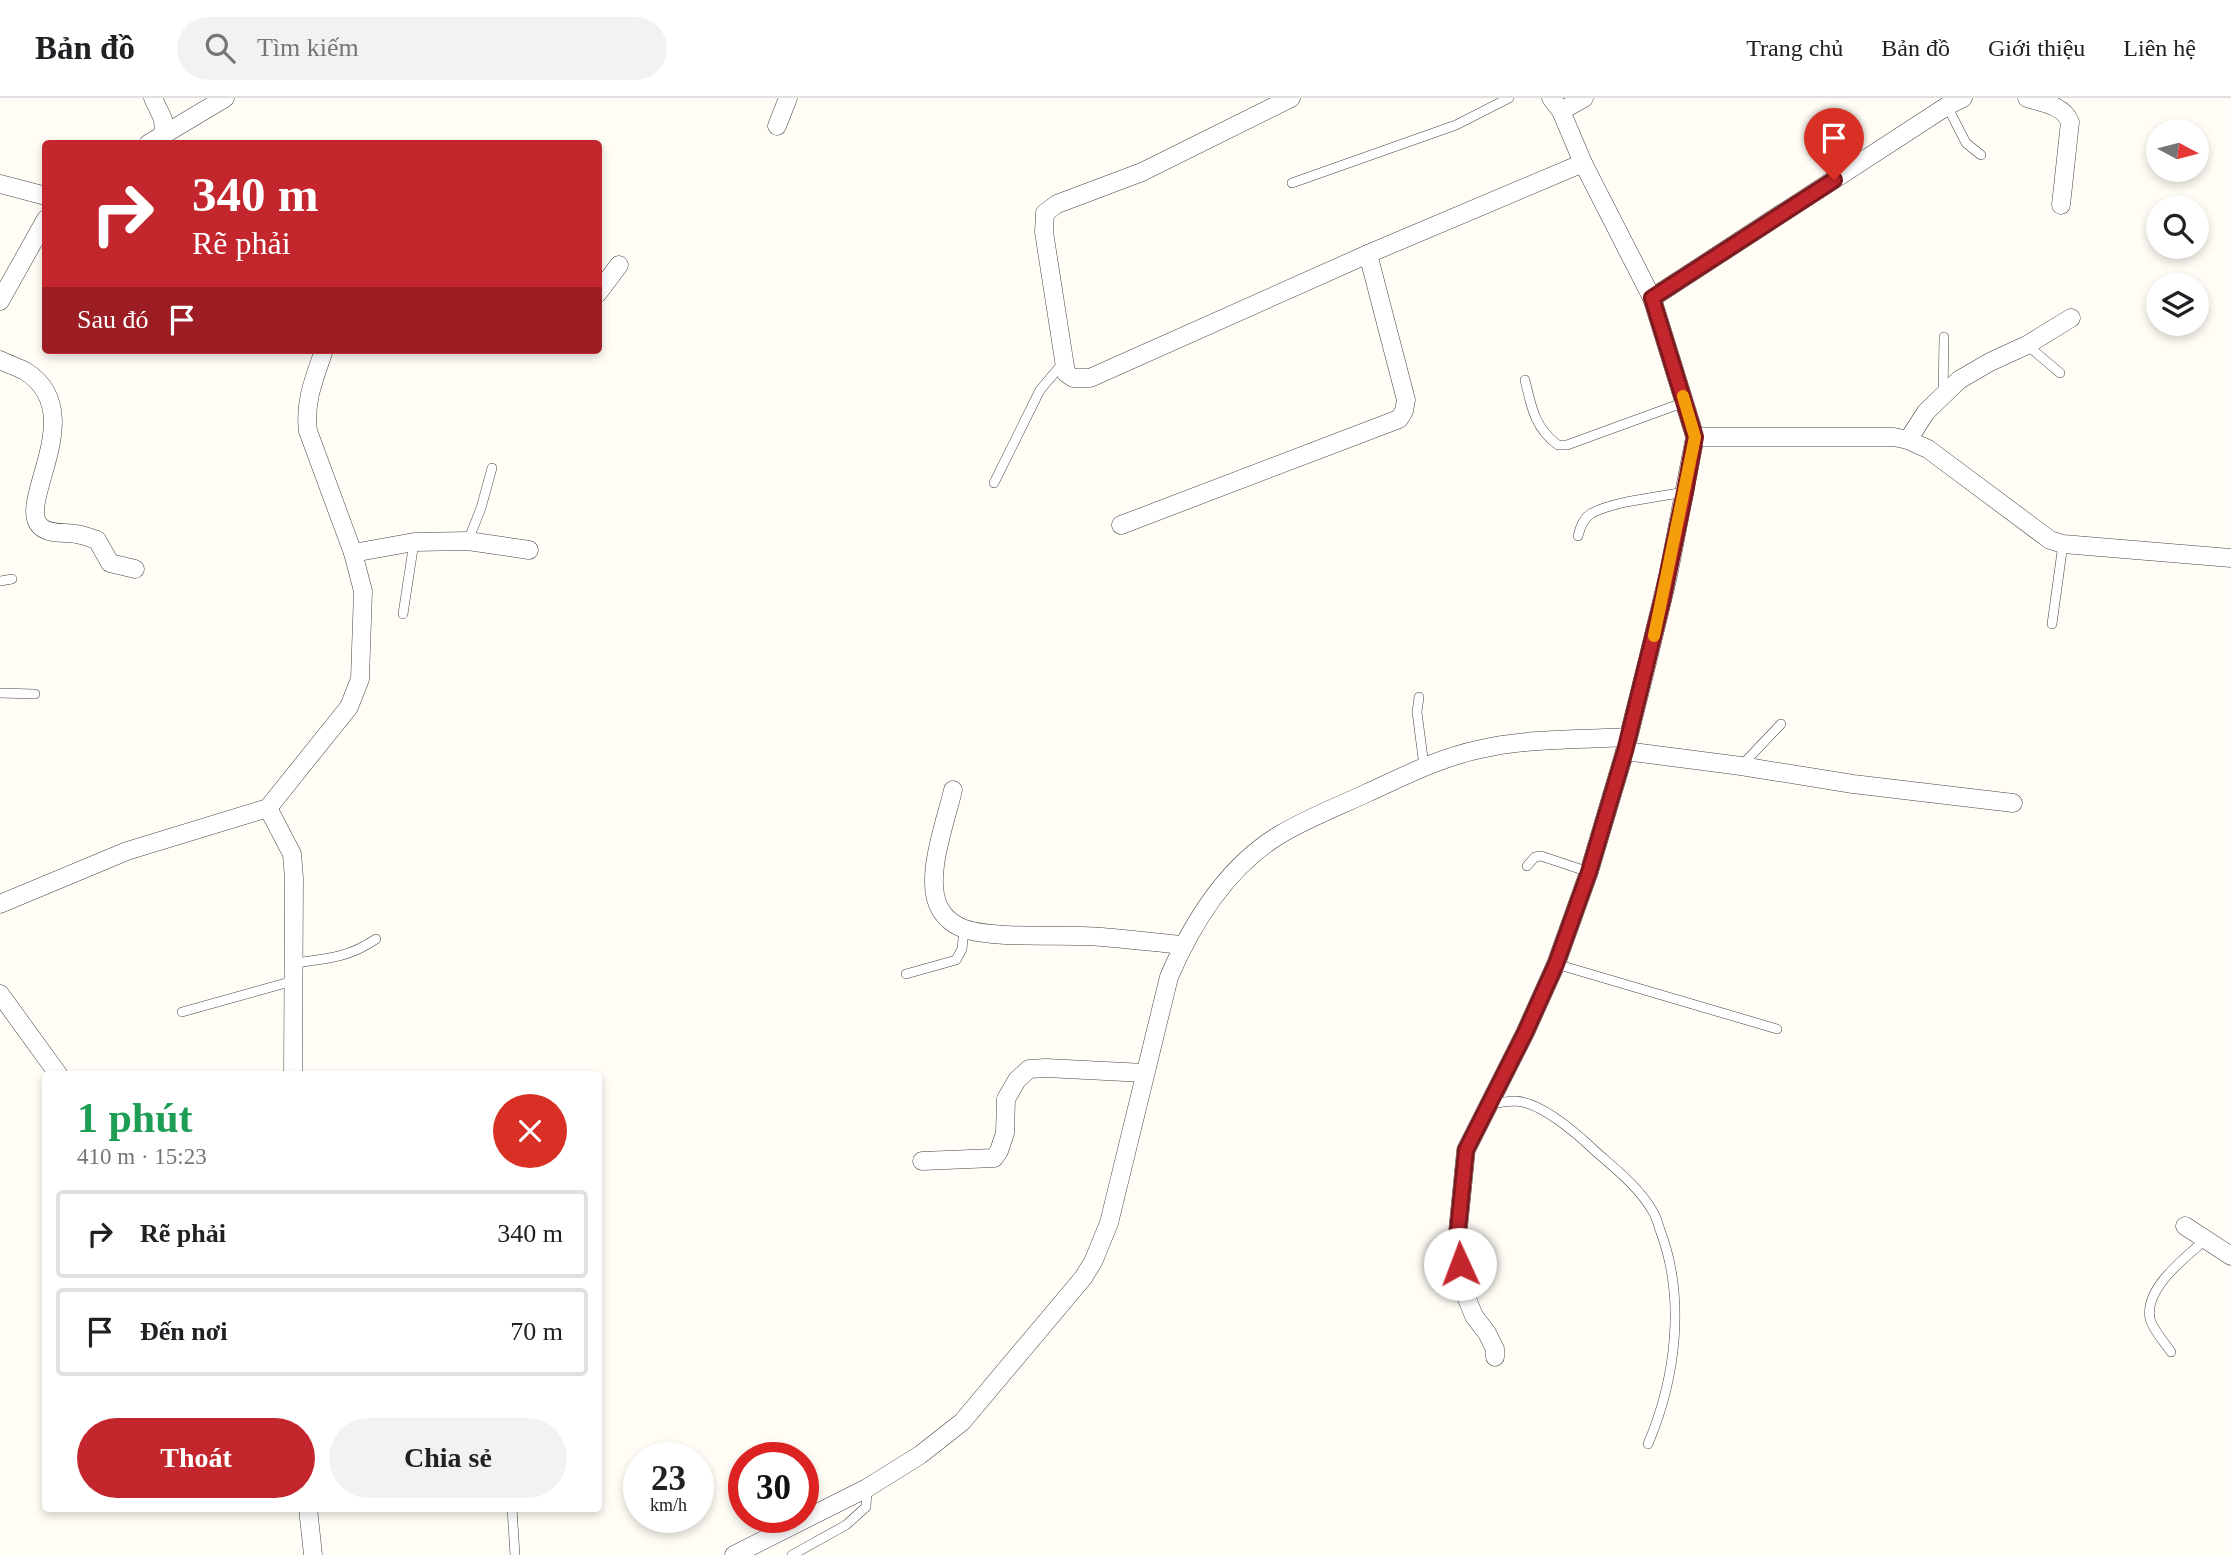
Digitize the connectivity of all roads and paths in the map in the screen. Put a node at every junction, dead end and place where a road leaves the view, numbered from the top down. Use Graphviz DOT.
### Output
graph roads {
  1 [pos="153,98"];
  2 [pos="225,98"];
  3 [pos="788,98"];
  4 [pos="1291,98"];
  5 [pos="1509,98"];
  6 [pos="1584,98"];
  7 [pos="2027,98"];
  8 [pos="1955,102"];
  9 [pos="1556,105"];
  10 [pos="777,126"];
  11 [pos="156,139"];
  12 [pos="1981,155"];
  13 [pos="1583,163"];
  14 [pos="1293,183"];
  15 [pos="0,184"];
  16 [pos="42,195"];
  17 [pos="2061,205"];
  18 [pos="42,226"];
  19 [pos="1368,254"];
  20 [pos="619,265"];
  21 [pos="602,288"];
  22 [pos="1652,298"];
  23 [pos="0,301"];
  24 [pos="2071,318"];
  25 [pos="1944,337"];
  26 [pos="2027,345"];
  27 [pos="323,354"];
  28 [pos="0,360"];
  29 [pos="1063,363"];
  30 [pos="2060,373"];
  31 [pos="1525,380"];
  32 [pos="1943,393"];
  33 [pos="1685,402"];
  34 [pos="1695,437"];
  35 [pos="1908,440"];
  36 [pos="492,468"];
  37 [pos="994,483"];
  38 [pos="1685,492"];
  39 [pos="1121,525"];
  40 [pos="1577,537"];
  41 [pos="468,541"];
  42 [pos="414,542"];
  43 [pos="2063,544"];
  44 [pos="529,550"];
  45 [pos="353,552"];
  46 [pos="2231,558"];
  47 [pos="135,569"];
  48 [pos="12,579"];
  49 [pos="0,581"];
  50 [pos="403,614"];
  51 [pos="2052,624"];
  52 [pos="0,693"];
  53 [pos="35,694"];
  54 [pos="1419,697"];
  55 [pos="1781,724"];
  56 [pos="1627,744"];
  57 [pos="1424,766"];
  58 [pos="1741,766"];
  59 [pos="953,790"];
  60 [pos="2013,803"];
  61 [pos="268,808"];
  62 [pos="1527,866"];
  63 [pos="1589,872"];
  64 [pos="0,904"];
  65 [pos="964,929"];
  66 [pos="376,939"];
  67 [pos="1182,945"];
  68 [pos="1556,964"];
  69 [pos="293,972"];
  70 [pos="906,974"];
  71 [pos="0,994"];
  72 [pos="182,1012"];
  73 [pos="1777,1028"];
  74 [pos="56,1071"];
  75 [pos="293,1071"];
  76 [pos="1145,1073"];
  77 [pos="1490,1104"];
  78 [pos="922,1161"];
  79 [pos="2185,1226"];
  80 [pos="2205,1240"];
  81 [pos="2231,1256"];
  82 [pos="2171,1352"];
  83 [pos="1495,1357"];
  84 [pos="1648,1444"];
  85 [pos="867,1488"];
  86 [pos="308,1512"];
  87 [pos="512,1512"];
  88 [pos="313,1555"];
  89 [pos="515,1555"];
  90 [pos="734,1555"];
  91 [pos="793,1555"];
  1 -- 11 [label="street"];
  2 -- 11 [label="street"];
  3 -- 10 [label="street"];
  4 -- 29 [label="street"];
  5 -- 14 [label="lane"];
  6 -- 9 [label="street"];
  7 -- 17 [label="street"];
  8 -- 12 [label="lane"];
  8 -- 22 [label="street"];
  9 -- 13 [label="street"];
  13 -- 19 [label="street"];
  13 -- 22 [label="street"];
  15 -- 16 [label="street"];
  18 -- 23 [label="street"];
  19 -- 29 [label="street"];
  19 -- 39 [label="street"];
  20 -- 21 [label="street"];
  22 -- 33 [label="street"];
  24 -- 26 [label="street"];
  25 -- 32 [label="lane"];
  26 -- 30 [label="lane"];
  26 -- 32 [label="street"];
  27 -- 45 [label="street"];
  28 -- 47 [label="street"];
  29 -- 37 [label="lane"];
  31 -- 33 [label="lane"];
  32 -- 35 [label="street"];
  33 -- 34 [label="street"];
  34 -- 35 [label="street"];
  34 -- 38 [label="street"];
  35 -- 43 [label="street"];
  36 -- 41 [label="lane"];
  38 -- 40 [label="lane"];
  38 -- 56 [label="street"];
  41 -- 42 [label="street"];
  41 -- 44 [label="street"];
  42 -- 45 [label="street"];
  42 -- 50 [label="lane"];
  43 -- 46 [label="street"];
  43 -- 51 [label="lane"];
  45 -- 61 [label="street"];
  48 -- 49 [label="lane"];
  52 -- 53 [label="lane"];
  54 -- 57 [label="lane"];
  55 -- 58 [label="lane"];
  56 -- 57 [label="street"];
  56 -- 58 [label="street"];
  56 -- 63 [label="street"];
  57 -- 67 [label="street"];
  58 -- 60 [label="street"];
  59 -- 65 [label="street"];
  61 -- 64 [label="street"];
  61 -- 69 [label="street"];
  62 -- 63 [label="lane"];
  63 -- 68 [label="street"];
  65 -- 67 [label="street"];
  65 -- 70 [label="lane"];
  66 -- 69 [label="lane"];
  67 -- 76 [label="street"];
  68 -- 73 [label="lane"];
  68 -- 77 [label="street"];
  69 -- 72 [label="lane"];
  69 -- 75 [label="street"];
  71 -- 74 [label="street"];
  76 -- 78 [label="street"];
  76 -- 85 [label="street"];
  77 -- 83 [label="street"];
  77 -- 84 [label="lane"];
  79 -- 80 [label="street"];
  80 -- 81 [label="street"];
  80 -- 82 [label="lane"];
  85 -- 90 [label="street"];
  85 -- 91 [label="lane"];
  86 -- 88 [label="street"];
  87 -- 89 [label="lane"];
}
